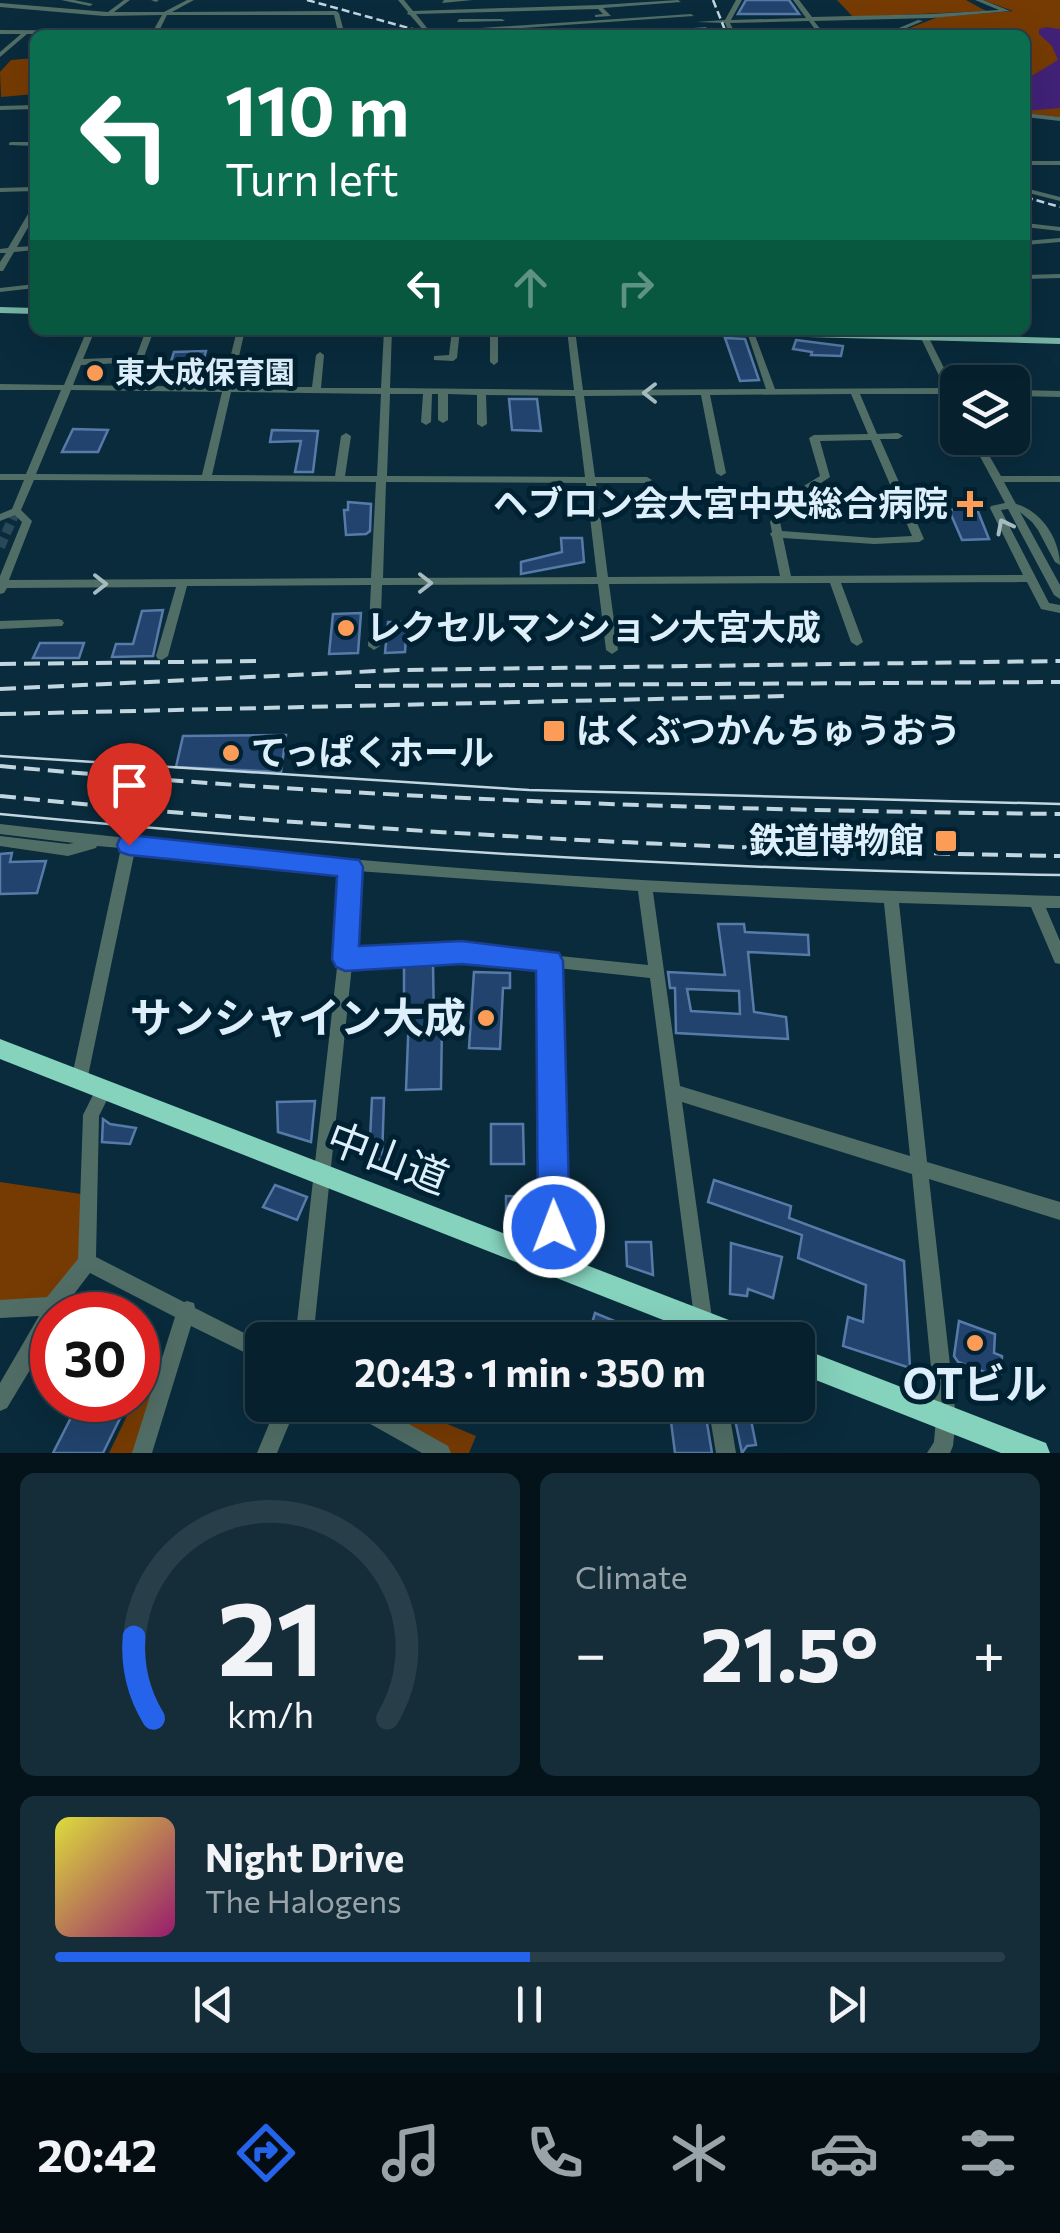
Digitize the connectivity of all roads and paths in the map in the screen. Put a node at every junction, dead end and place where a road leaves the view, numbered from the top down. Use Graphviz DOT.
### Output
graph roads {
  1 [pos="64,0"];
  2 [pos="127,0"];
  3 [pos="192,0"];
  4 [pos="246,0"];
  5 [pos="401,0"];
  6 [pos="470,0"];
  7 [pos="523,0"];
  8 [pos="594,0"];
  9 [pos="739,0"];
  10 [pos="796,0"];
  11 [pos="978,0"];
  12 [pos="443,1"];
  13 [pos="677,1"];
  14 [pos="91,2"];
  15 [pos="0,5"];
  16 [pos="600,7"];
  17 [pos="532,11"];
  18 [pos="210,12"];
  19 [pos="252,12"];
  20 [pos="166,13"];
  21 [pos="452,13"];
  22 [pos="106,14"];
  23 [pos="409,14"];
  24 [pos="691,16"];
  25 [pos="932,16"];
  26 [pos="861,18"];
  27 [pos="611,19"];
  28 [pos="810,19"];
  29 [pos="459,21"];
  30 [pos="726,21"];
  31 [pos="541,22"];
  32 [pos="699,22"];
  33 [pos="96,30"];
  34 [pos="157,30"];
  35 [pos="209,30"];
  36 [pos="261,30"];
  37 [pos="340,30"];
  38 [pos="427,30"];
  39 [pos="465,30"];
  40 [pos="474,30"];
  41 [pos="547,30"];
  42 [pos="622,30"];
  43 [pos="707,30"];
  44 [pos="730,30"];
  45 [pos="818,30"];
  46 [pos="891,30"];
  47 [pos="897,30"];
  48 [pos="0,32"];
  49 [pos="26,32"];
  50 [pos="30,32"];
  51 [pos="0,44"];
  52 [pos="14,44"];
  53 [pos="0,55"];
  54 [pos="30,107"];
  55 [pos="0,108"];
  56 [pos="1030,116"];
  57 [pos="1057,121"];
  58 [pos="11,144"];
  59 [pos="30,144"];
  60 [pos="1030,163"];
  61 [pos="1060,163"];
  62 [pos="30,189"];
  63 [pos="0,190"];
  64 [pos="1030,191"];
  65 [pos="1060,199"];
  66 [pos="30,216"];
  67 [pos="1030,226"];
  68 [pos="1055,229"];
  69 [pos="1060,240"];
  70 [pos="1030,243"];
  71 [pos="30,248"];
  72 [pos="5,250"];
  73 [pos="0,269"];
  74 [pos="1060,276"];
  75 [pos="1030,277"];
  76 [pos="30,287"];
  77 [pos="0,290"];
  78 [pos="0,310"];
  79 [pos="30,311"];
  80 [pos="88,335"];
  81 [pos="148,335"];
  82 [pos="240,335"];
  83 [pos="388,335"];
  84 [pos="455,335"];
  85 [pos="494,335"];
  86 [pos="572,335"];
  87 [pos="757,335"];
  88 [pos="924,335"];
  89 [pos="943,335"];
  90 [pos="1060,341"];
  91 [pos="320,355"];
  92 [pos="436,358"];
  93 [pos="77,362"];
  94 [pos="494,362"];
  95 [pos="940,365"];
  96 [pos="0,387"];
  97 [pos="66,387"];
  98 [pos="226,388"];
  99 [pos="316,390"];
  100 [pos="385,391"];
  101 [pos="854,391"];
  102 [pos="940,391"];
  103 [pos="428,392"];
  104 [pos="443,392"];
  105 [pos="481,392"];
  106 [pos="771,392"];
  107 [pos="580,393"];
  108 [pos="705,393"];
  109 [pos="1030,393"];
  110 [pos="1060,394"];
  111 [pos="444,420"];
  112 [pos="426,422"];
  113 [pos="482,424"];
  114 [pos="346,436"];
  115 [pos="898,436"];
  116 [pos="873,438"];
  117 [pos="985,455"];
  118 [pos="721,473"];
  119 [pos="0,477"];
  120 [pos="30,477"];
  121 [pos="206,479"];
  122 [pos="340,479"];
  123 [pos="381,479"];
  124 [pos="998,479"];
  125 [pos="1060,479"];
  126 [pos="647,480"];
  127 [pos="590,481"];
  128 [pos="1011,506"];
  129 [pos="16,511"];
  130 [pos="0,518"];
  131 [pos="775,534"];
  132 [pos="1060,562"];
  133 [pos="1031,578"];
  134 [pos="786,580"];
  135 [pos="835,580"];
  136 [pos="602,581"];
  137 [pos="376,583"];
  138 [pos="182,584"];
  139 [pos="1,587"];
  140 [pos="1060,595"];
  141 [pos="1056,609"];
  142 [pos="58,623"];
  143 [pos="0,625"];
  144 [pos="857,642"];
  145 [pos="374,646"];
  146 [pos="612,650"];
  147 [pos="162,656"];
  148 [pos="0,829"];
  149 [pos="0,840"];
  150 [pos="101,841"];
  151 [pos="129,845"];
  152 [pos="350,867"];
  153 [pos="645,887"];
  154 [pos="891,899"];
  155 [pos="1036,902"];
  156 [pos="1060,902"];
  157 [pos="1060,958"];
  158 [pos="345,959"];
  159 [pos="549,961"];
  160 [pos="657,972"];
  161 [pos="0,1049"];
  162 [pos="80,1081"];
  163 [pos="104,1090"];
  164 [pos="671,1091"];
  165 [pos="921,1170"];
  166 [pos="323,1175"];
  167 [pos="1060,1211"];
  168 [pos="87,1262"];
  169 [pos="554,1265"];
  170 [pos="63,1292"];
  171 [pos="30,1307"];
  172 [pos="0,1309"];
  173 [pos="187,1310"];
  174 [pos="306,1322"];
  175 [pos="682,1322"];
  176 [pos="704,1322"];
  177 [pos="245,1342"];
  178 [pos="30,1351"];
  179 [pos="815,1367"];
  180 [pos="0,1401"];
  181 [pos="946,1418"];
  182 [pos="281,1422"];
  183 [pos="386,1422"];
  184 [pos="721,1422"];
  185 [pos="142,1453"];
  186 [pos="267,1453"];
  187 [pos="440,1453"];
  188 [pos="726,1453"];
  189 [pos="937,1453"];
  190 [pos="1036,1453"];
  1 -- 14 [label="street"];
  2 -- 22 [label="street"];
  3 -- 20 [label="street"];
  4 -- 19 [label="street"];
  5 -- 23 [label="street"];
  6 -- 12 [label="street"];
  7 -- 17 [label="street"];
  8 -- 16 [label="street"];
  9 -- 30 [label="street"];
  10 -- 28 [label="street"];
  11 -- 25 [label="street"];
  12 -- 21 [label="street"];
  13 -- 16 [label="street"];
  13 -- 24 [label="street"];
  14 -- 22 [label="street"];
  15 -- 22 [label="street"];
  16 -- 17 [label="street"];
  16 -- 27 [label="street"];
  17 -- 21 [label="street"];
  17 -- 31 [label="street"];
  18 -- 19 [label="street"];
  18 -- 20 [label="street"];
  18 -- 35 [label="street"];
  19 -- 36 [label="street"];
  19 -- 37 [label="street"];
  20 -- 22 [label="street"];
  20 -- 34 [label="street"];
  21 -- 23 [label="street"];
  21 -- 29 [label="street"];
  22 -- 33 [label="street"];
  23 -- 38 [label="street"];
  24 -- 27 [label="street"];
  24 -- 32 [label="street"];
  25 -- 26 [label="street"];
  25 -- 47 [label="street"];
  26 -- 28 [label="street"];
  26 -- 46 [label="street"];
  27 -- 31 [label="street"];
  27 -- 42 [label="street"];
  28 -- 30 [label="street"];
  28 -- 45 [label="street"];
  29 -- 31 [label="street"];
  29 -- 39 [label="street"];
  30 -- 32 [label="street"];
  30 -- 44 [label="street"];
  31 -- 40 [label="street"];
  31 -- 41 [label="street"];
  32 -- 43 [label="street"];
  48 -- 49 [label="street"];
  49 -- 50 [label="street"];
  49 -- 52 [label="street"];
  51 -- 52 [label="street"];
  52 -- 53 [label="street"];
  54 -- 55 [label="street"];
  56 -- 57 [label="street"];
  58 -- 59 [label="street"];
  60 -- 61 [label="street"];
  62 -- 63 [label="street"];
  64 -- 65 [label="street"];
  66 -- 72 [label="street"];
  67 -- 68 [label="street"];
  68 -- 69 [label="street"];
  69 -- 70 [label="street"];
  71 -- 72 [label="street"];
  72 -- 73 [label="street"];
  74 -- 75 [label="street"];
  76 -- 77 [label="street"];
  78 -- 79 [label="main road"];
  80 -- 93 [label="street"];
  81 -- 93 [label="street"];
  82 -- 98 [label="street"];
  83 -- 100 [label="street"];
  84 -- 92 [label="street"];
  85 -- 94 [label="street"];
  86 -- 107 [label="street"];
  87 -- 106 [label="street"];
  88 -- 95 [label="street"];
  89 -- 90 [label="main road"];
  91 -- 99 [label="street"];
  93 -- 97 [label="street"];
  96 -- 97 [label="street"];
  97 -- 98 [label="street"];
  97 -- 120 [label="street"];
  98 -- 99 [label="street"];
  98 -- 121 [label="street"];
  99 -- 100 [label="street"];
  100 -- 103 [label="street"];
  100 -- 123 [label="street"];
  101 -- 102 [label="street"];
  101 -- 106 [label="street"];
  101 -- 116 [label="street"];
  103 -- 104 [label="street"];
  103 -- 112 [label="street"];
  104 -- 105 [label="street"];
  104 -- 111 [label="street"];
  105 -- 107 [label="street"];
  105 -- 113 [label="street"];
  106 -- 108 [label="street"];
  108 -- 107 [label="street, one-way"];
  107 -- 127 [label="street"];
  108 -- 118 [label="street"];
  109 -- 110 [label="street"];
  114 -- 122 [label="street"];
  115 -- 116 [label="street"];
  116 -- 131 [label="street"];
  116 -- 131 [label="street"];
  117 -- 124 [label="street"];
  119 -- 120 [label="street"];
  120 -- 121 [label="street"];
  120 -- 129 [label="street"];
  121 -- 122 [label="street"];
  122 -- 123 [label="street"];
  123 -- 127 [label="street"];
  123 -- 137 [label="street"];
  124 -- 125 [label="street"];
  124 -- 128 [label="street"];
  126 -- 127 [label="street"];
  127 -- 136 [label="street"];
  128 -- 132 [label="street"];
  133 -- 128 [label="street, one-way"];
  128 -- 140 [label="street"];
  129 -- 130 [label="street"];
  129 -- 139 [label="street"];
  131 -- 134 [label="street"];
  133 -- 135 [label="street"];
  133 -- 141 [label="street"];
  134 -- 135 [label="street"];
  134 -- 136 [label="street"];
  135 -- 144 [label="street"];
  137 -- 136 [label="street, one-way"];
  136 -- 146 [label="street"];
  137 -- 138 [label="street"];
  137 -- 145 [label="street"];
  139 -- 138 [label="street, one-way"];
  138 -- 147 [label="street"];
  142 -- 143 [label="street"];
  148 -- 150 [label="street"];
  149 -- 150 [label="street"];
  150 -- 151 [label="street"];
  151 -- 152 [label="street"];
  151 -- 162 [label="street"];
  152 -- 153 [label="street"];
  152 -- 158 [label="street"];
  153 -- 154 [label="street"];
  153 -- 160 [label="street"];
  154 -- 155 [label="street"];
  154 -- 165 [label="street"];
  155 -- 156 [label="street"];
  155 -- 157 [label="street"];
  158 -- 159 [label="street"];
  158 -- 166 [label="street"];
  159 -- 160 [label="street"];
  159 -- 169 [label="street"];
  160 -- 164 [label="street"];
  161 -- 162 [label="highway, 中山道"];
  162 -- 163 [label="highway, 中山道"];
  163 -- 166 [label="highway, 中山道"];
  163 -- 168 [label="street"];
  164 -- 165 [label="street"];
  164 -- 176 [label="street"];
  165 -- 167 [label="street"];
  165 -- 181 [label="street"];
  166 -- 169 [label="highway, 中山道"];
  166 -- 174 [label="street"];
  168 -- 170 [label="street"];
  168 -- 173 [label="street"];
  169 -- 175 [label="highway, 中山道"];
  171 -- 172 [label="street"];
  173 -- 177 [label="street"];
  173 -- 185 [label="street"];
  178 -- 180 [label="street"];
  179 -- 181 [label="highway"];
  181 -- 189 [label="street"];
  181 -- 190 [label="highway"];
  182 -- 186 [label="street"];
  183 -- 187 [label="street"];
  184 -- 188 [label="street"];
}
